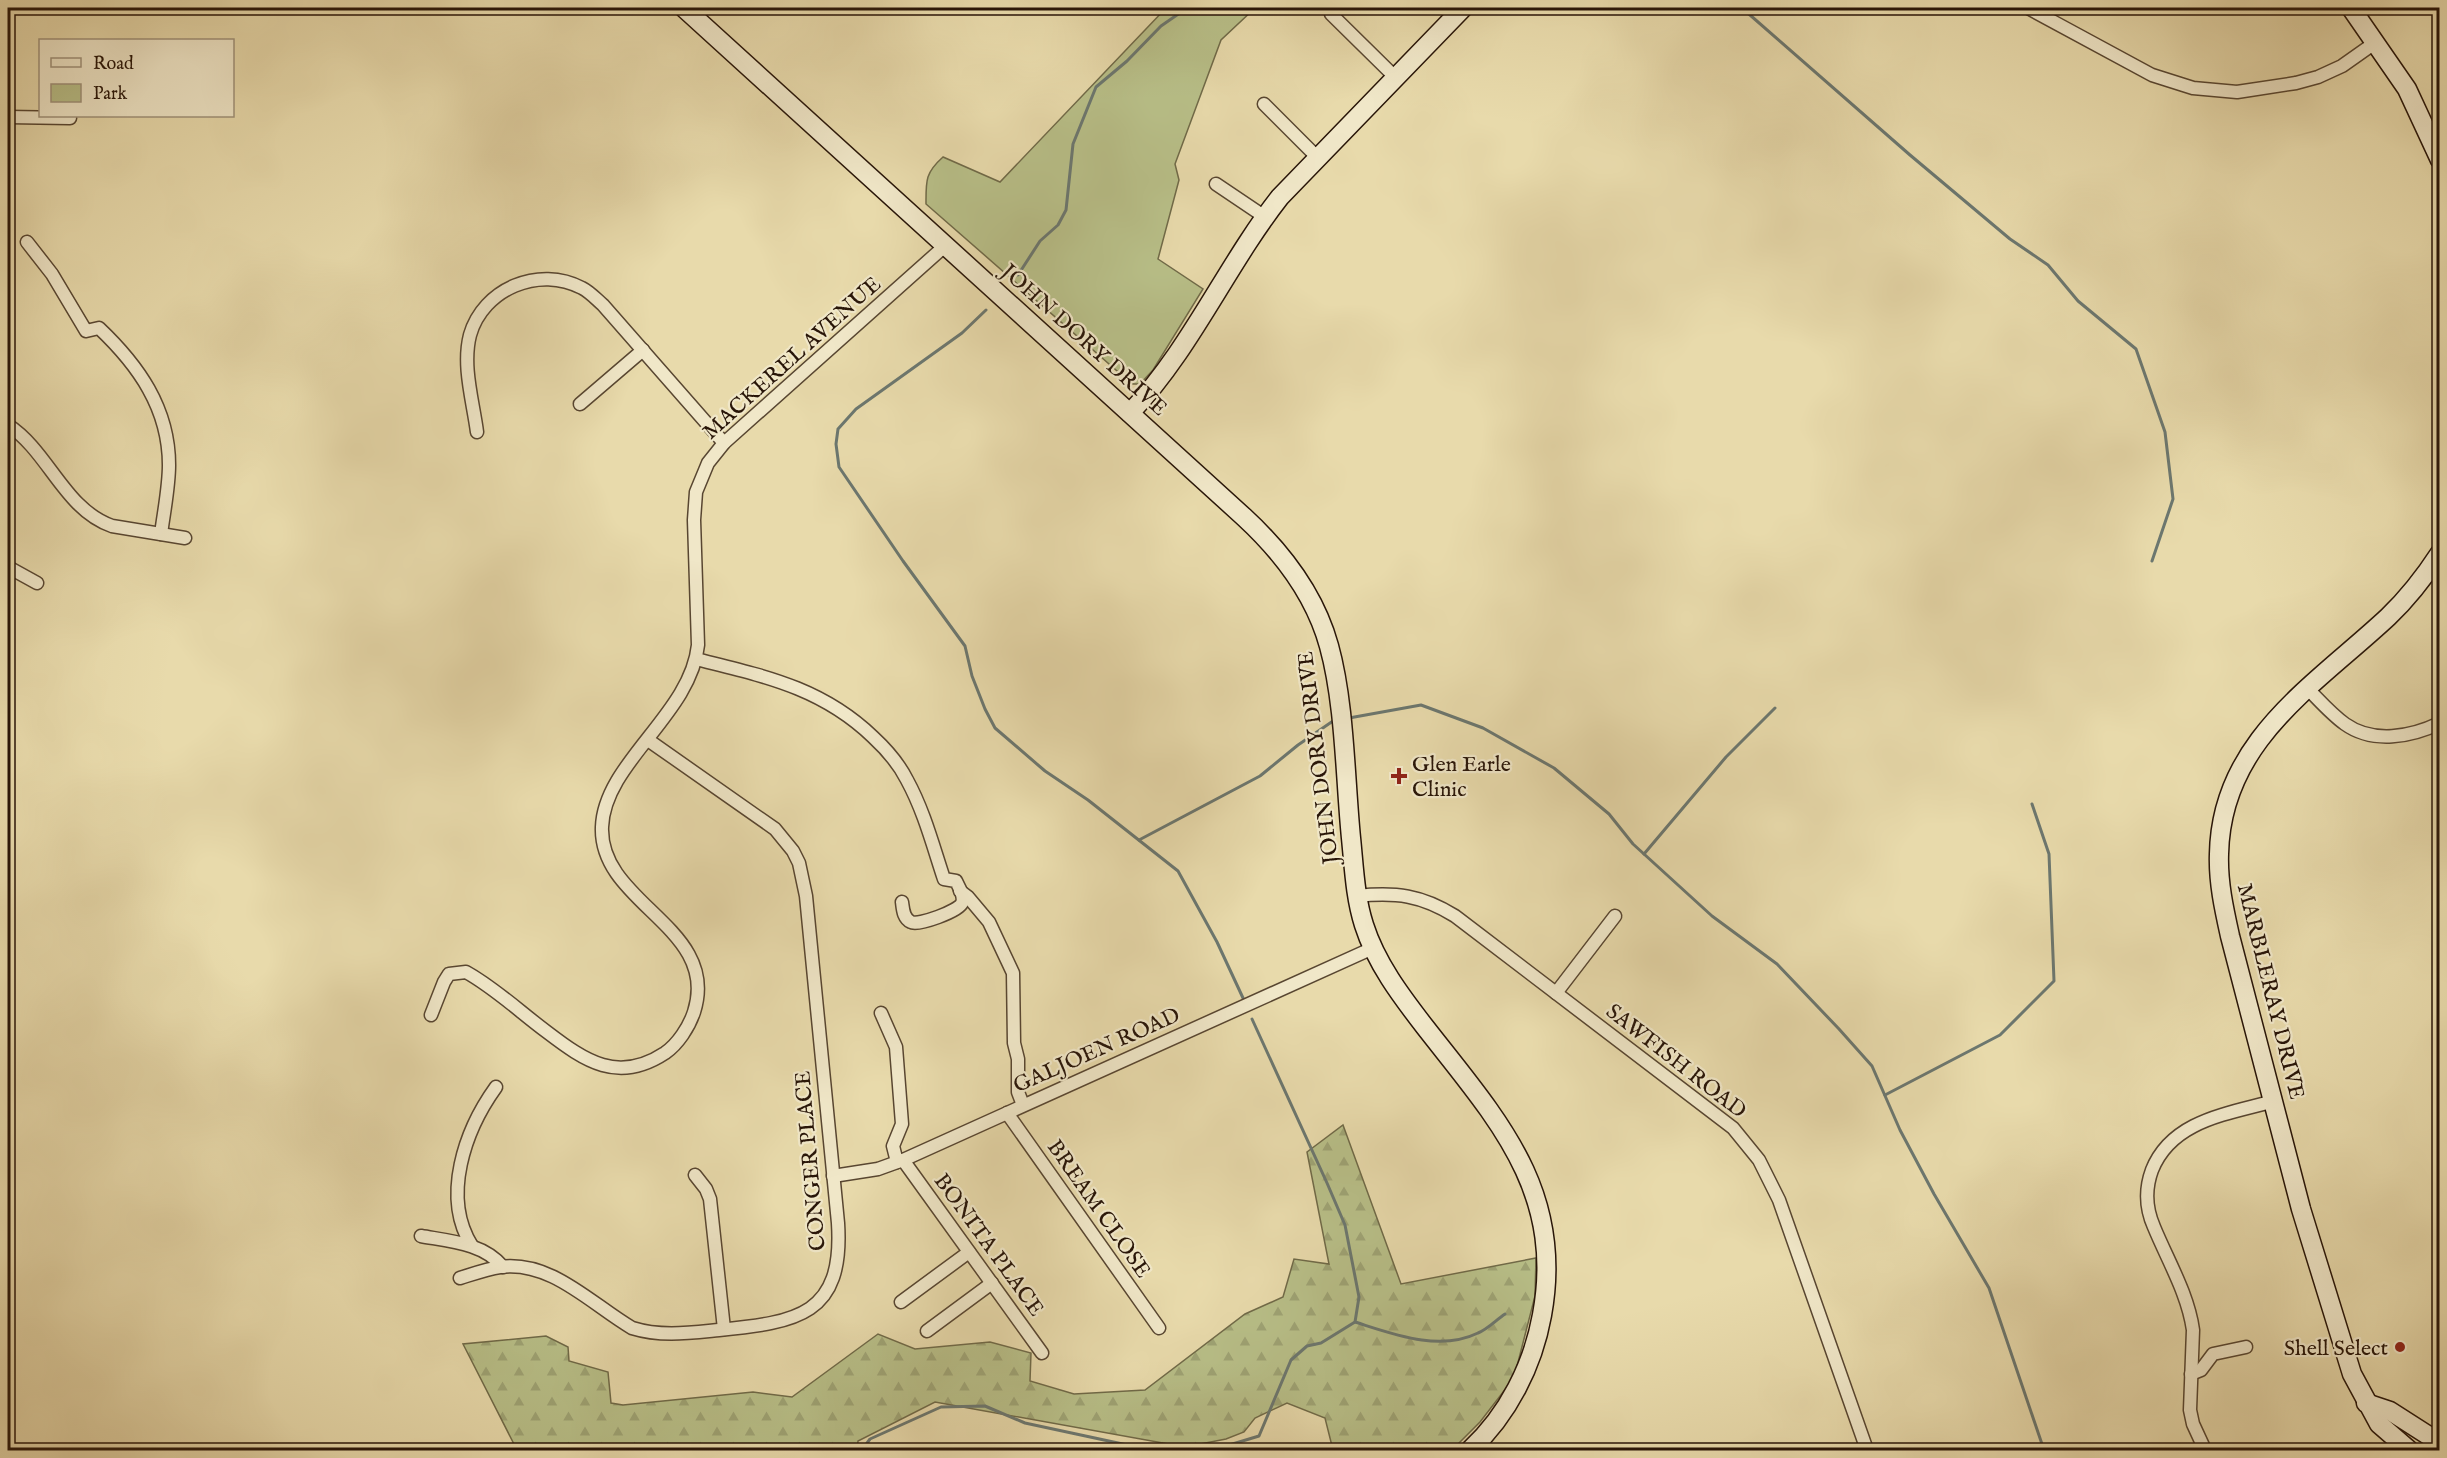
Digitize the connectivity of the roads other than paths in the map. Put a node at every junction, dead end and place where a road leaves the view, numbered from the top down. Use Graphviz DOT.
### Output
graph roads {
  1 [pos="684,8"];
  2 [pos="1463,8"];
  3 [pos="2028,8"];
  4 [pos="2351,8"];
  5 [pos="1331,15"];
  6 [pos="2376,42"];
  7 [pos="1395,77"];
  8 [pos="1264,104"];
  9 [pos="8,117"];
  10 [pos="70,118"];
  11 [pos="1317,157"];
  12 [pos="2439,160"];
  13 [pos="1216,184"];
  14 [pos="1264,217"];
  15 [pos="27,242"];
  16 [pos="946,245"];
  17 [pos="643,350"];
  18 [pos="580,404"];
  19 [pos="1130,413"];
  20 [pos="8,425"];
  21 [pos="477,432"];
  22 [pos="724,443"];
  23 [pos="161,534"];
  24 [pos="185,538"];
  25 [pos="2439,553"];
  26 [pos="8,567"];
  27 [pos="37,583"];
  28 [pos="696,659"];
  29 [pos="2307,688"];
  30 [pos="2439,723"];
  31 [pos="648,740"];
  32 [pos="960,891"];
  33 [pos="1357,896"];
  34 [pos="902,902"];
  35 [pos="1615,916"];
  36 [pos="1373,948"];
  37 [pos="1556,993"];
  38 [pos="880,1013"];
  39 [pos="430,1015"];
  40 [pos="496,1087"];
  41 [pos="2274,1101"];
  42 [pos="1023,1105"];
  43 [pos="1007,1113"];
  44 [pos="900,1161"];
  45 [pos="695,1174"];
  46 [pos="833,1176"];
  47 [pos="421,1236"];
  48 [pos="472,1246"];
  49 [pos="969,1252"];
  50 [pos="503,1267"];
  51 [pos="460,1278"];
  52 [pos="992,1283"];
  53 [pos="901,1302"];
  54 [pos="1160,1328"];
  55 [pos="724,1329"];
  56 [pos="927,1330"];
  57 [pos="2246,1347"];
  58 [pos="1042,1353"];
  59 [pos="2191,1374"];
  60 [pos="2366,1402"];
  61 [pos="2439,1443"];
  62 [pos="1470,1450"];
  63 [pos="1867,1450"];
  64 [pos="2205,1450"];
  65 [pos="2409,1450"];
  1 -- 16 [label="street, JOHN DORY DRIVE"];
  2 -- 7 [label="street"];
  3 -- 6 [label="street"];
  4 -- 6 [label="street"];
  5 -- 7 [label="street"];
  6 -- 12 [label="street"];
  7 -- 11 [label="street"];
  8 -- 11 [label="street"];
  9 -- 10 [label="street"];
  11 -- 14 [label="street"];
  13 -- 14 [label="street"];
  14 -- 19 [label="street"];
  15 -- 23 [label="street"];
  16 -- 19 [label="street, JOHN DORY DRIVE"];
  16 -- 22 [label="street, MACKEREL AVENUE"];
  17 -- 18 [label="street"];
  17 -- 21 [label="street"];
  17 -- 22 [label="street"];
  19 -- 33 [label="street, JOHN DORY DRIVE"];
  20 -- 23 [label="street"];
  22 -- 28 [label="street, MACKEREL AVENUE"];
  23 -- 24 [label="street"];
  25 -- 29 [label="street, MARBLERAY DRIVE"];
  26 -- 27 [label="street"];
  28 -- 31 [label="street, MACKEREL AVENUE"];
  28 -- 32 [label="street"];
  29 -- 30 [label="street"];
  29 -- 41 [label="street, MARBLERAY DRIVE"];
  31 -- 39 [label="street, MACKEREL AVENUE"];
  31 -- 46 [label="street, CONGER PLACE"];
  32 -- 34 [label="street"];
  32 -- 42 [label="street"];
  33 -- 36 [label="street, JOHN DORY DRIVE"];
  33 -- 37 [label="street, SAWFISH ROAD"];
  35 -- 37 [label="street"];
  36 -- 42 [label="street, GALJOEN ROAD"];
  36 -- 62 [label="street, JOHN DORY DRIVE"];
  37 -- 63 [label="street, SAWFISH ROAD"];
  38 -- 44 [label="street"];
  40 -- 48 [label="street"];
  41 -- 59 [label="street"];
  41 -- 60 [label="street, MARBLERAY DRIVE"];
  42 -- 43 [label="street, GALJOEN ROAD"];
  43 -- 44 [label="street, GALJOEN ROAD"];
  43 -- 54 [label="street, BREAM CLOSE"];
  44 -- 46 [label="street, GALJOEN ROAD"];
  44 -- 49 [label="street, BONITA PLACE"];
  45 -- 55 [label="street"];
  46 -- 55 [label="street, CONGER PLACE"];
  47 -- 48 [label="street"];
  48 -- 50 [label="street"];
  49 -- 52 [label="street, BONITA PLACE"];
  49 -- 53 [label="street"];
  50 -- 51 [label="street, CONGER PLACE"];
  50 -- 55 [label="street, CONGER PLACE"];
  52 -- 56 [label="street"];
  52 -- 58 [label="street, BONITA PLACE"];
  57 -- 59 [label="street"];
  59 -- 64 [label="street"];
  60 -- 61 [label="street"];
  60 -- 65 [label="street, MARBLERAY DRIVE"];
}
